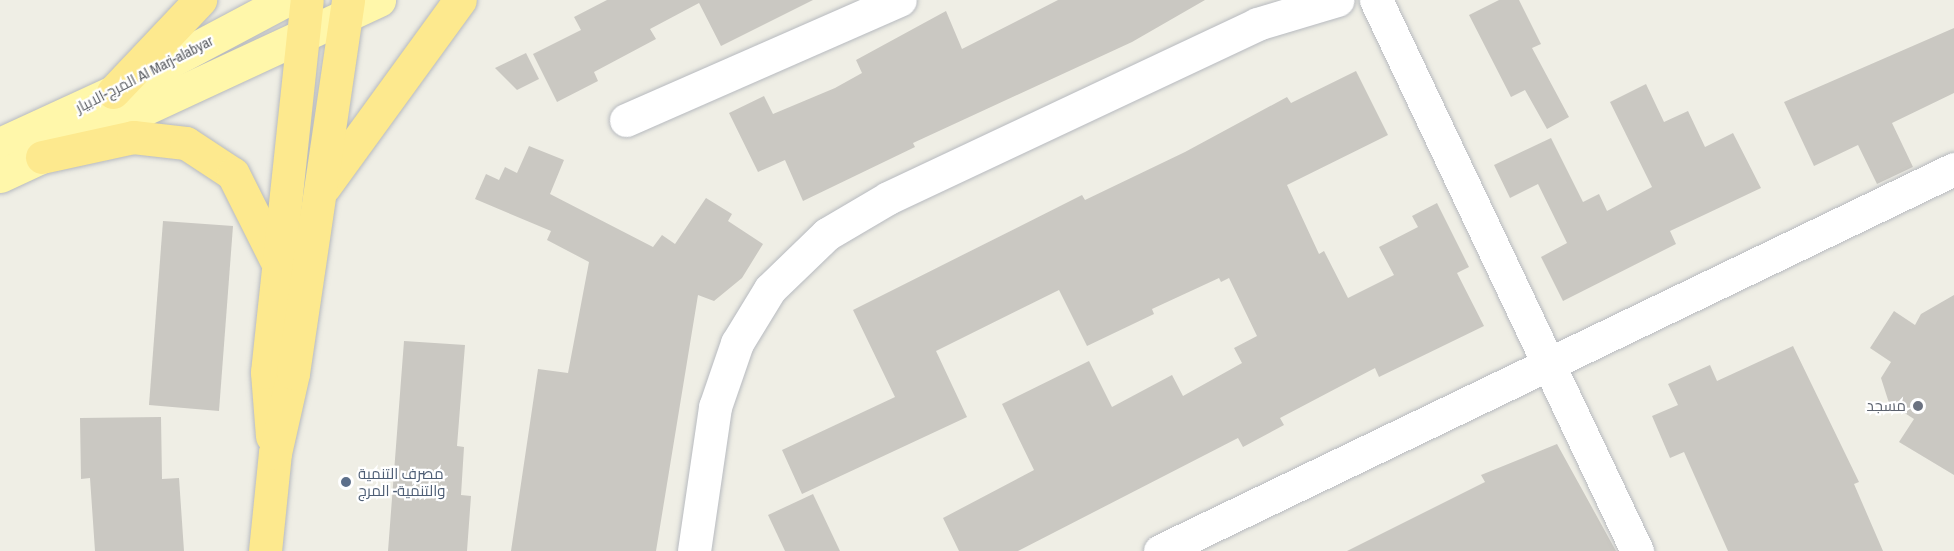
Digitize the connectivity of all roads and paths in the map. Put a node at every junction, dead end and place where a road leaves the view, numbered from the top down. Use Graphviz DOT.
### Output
graph roads {
  1 [pos="200,0"];
  2 [pos="286,0"];
  3 [pos="307,0"];
  4 [pos="380,0"];
  5 [pos="460,0"];
  6 [pos="900,0"];
  7 [pos="1336,0"];
  8 [pos="1376,0"];
  9 [pos="347,9"];
  10 [pos="304,36"];
  11 [pos="113,92"];
  12 [pos="626,120"];
  13 [pos="0,144"];
  14 [pos="42,157"];
  15 [pos="1954,169"];
  16 [pos="0,177"];
  17 [pos="318,195"];
  18 [pos="276,261"];
  19 [pos="1547,364"];
  20 [pos="275,453"];
  21 [pos="265,551"];
  22 [pos="694,551"];
  23 [pos="1160,551"];
  24 [pos="1637,551"];
  1 -- 11 [label="highway"];
  2 -- 11 [label="main road, المرج-الابيار Al Marj-alabyar"];
  3 -- 10 [label="highway"];
  4 -- 9 [label="main road"];
  5 -- 17 [label="highway"];
  6 -- 12 [label="street"];
  7 -- 22 [label="street"];
  8 -- 19 [label="street"];
  9 -- 10 [label="main road"];
  9 -- 17 [label="highway"];
  10 -- 14 [label="main road"];
  10 -- 18 [label="highway"];
  11 -- 13 [label="main road, المرج-الابيار Al Marj-alabyar"];
  14 -- 16 [label="main road"];
  14 -- 18 [label="highway"];
  15 -- 19 [label="street"];
  17 -- 20 [label="highway"];
  18 -- 20 [label="highway"];
  19 -- 23 [label="street"];
  19 -- 24 [label="street"];
  20 -- 21 [label="highway"];
}
